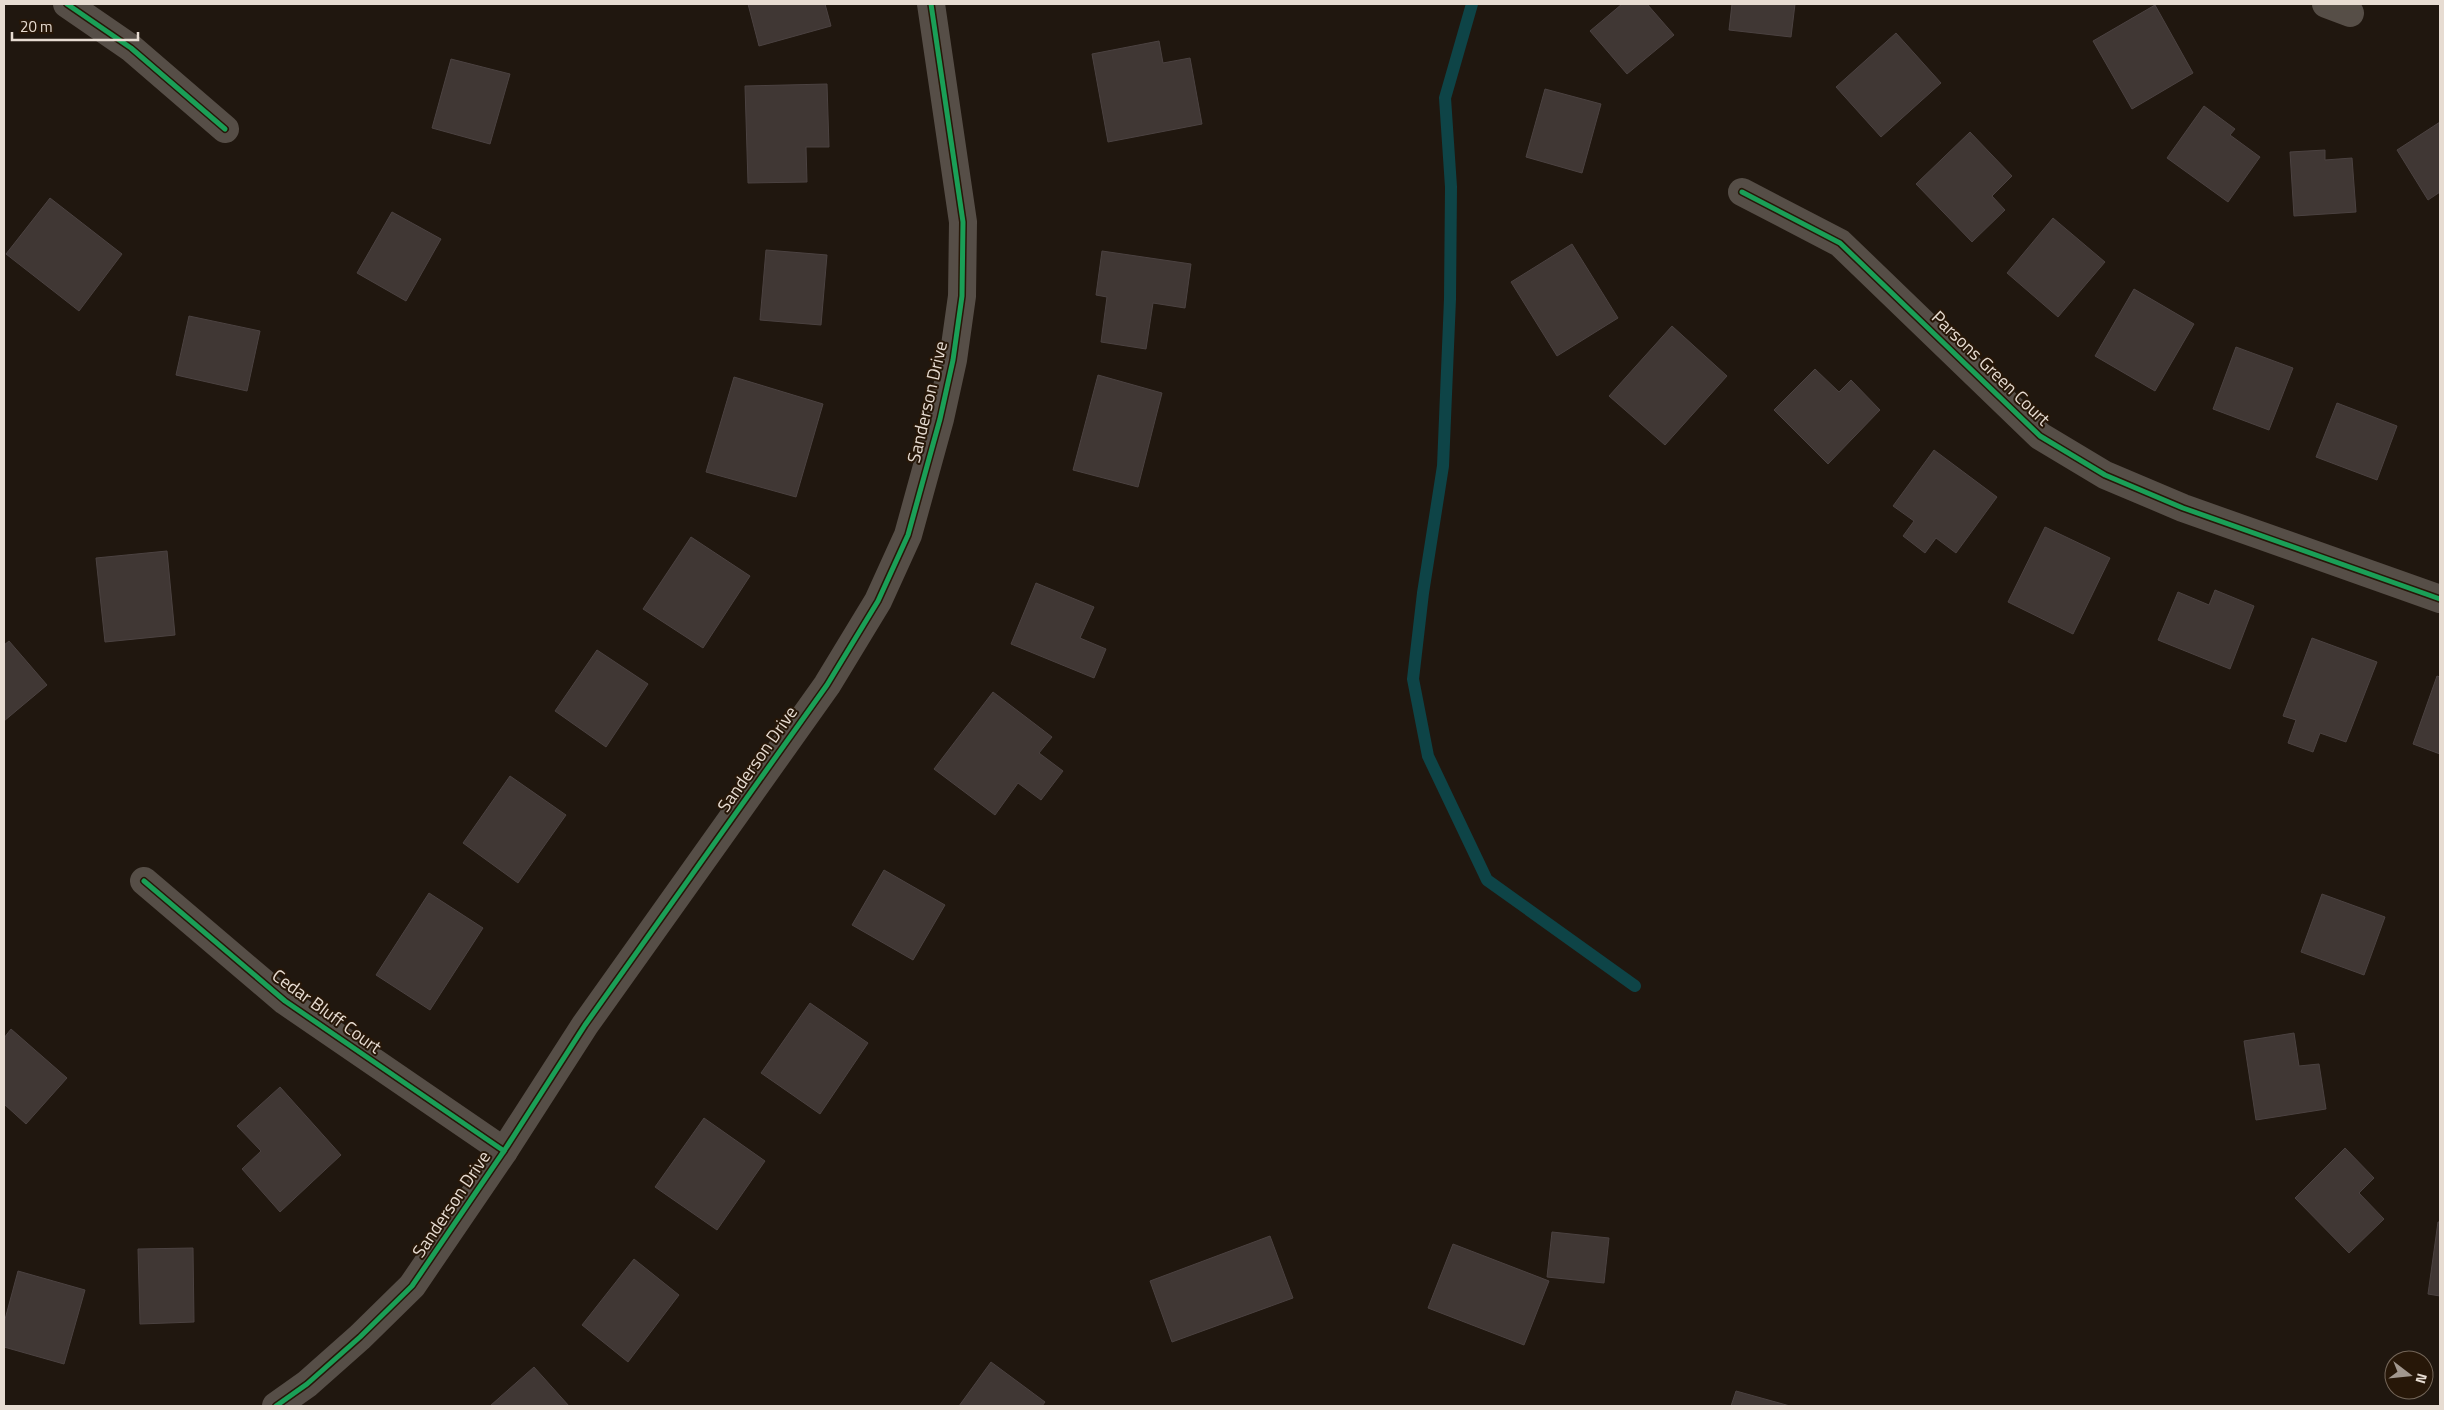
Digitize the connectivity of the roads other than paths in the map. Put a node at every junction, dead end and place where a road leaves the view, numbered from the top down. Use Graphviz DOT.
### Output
graph roads {
  1 [pos="67,4"];
  2 [pos="931,4"];
  3 [pos="225,129"];
  4 [pos="1742,192"];
  5 [pos="2440,599"];
  6 [pos="144,881"];
  7 [pos="504,1152"];
  8 [pos="276,1406"];
  1 -- 3 [label="street"];
  2 -- 7 [label="street, Sanderson Drive"];
  4 -- 5 [label="street, Parsons Green Court"];
  6 -- 7 [label="street, Cedar Bluff Court"];
  7 -- 8 [label="street, Sanderson Drive"];
}
